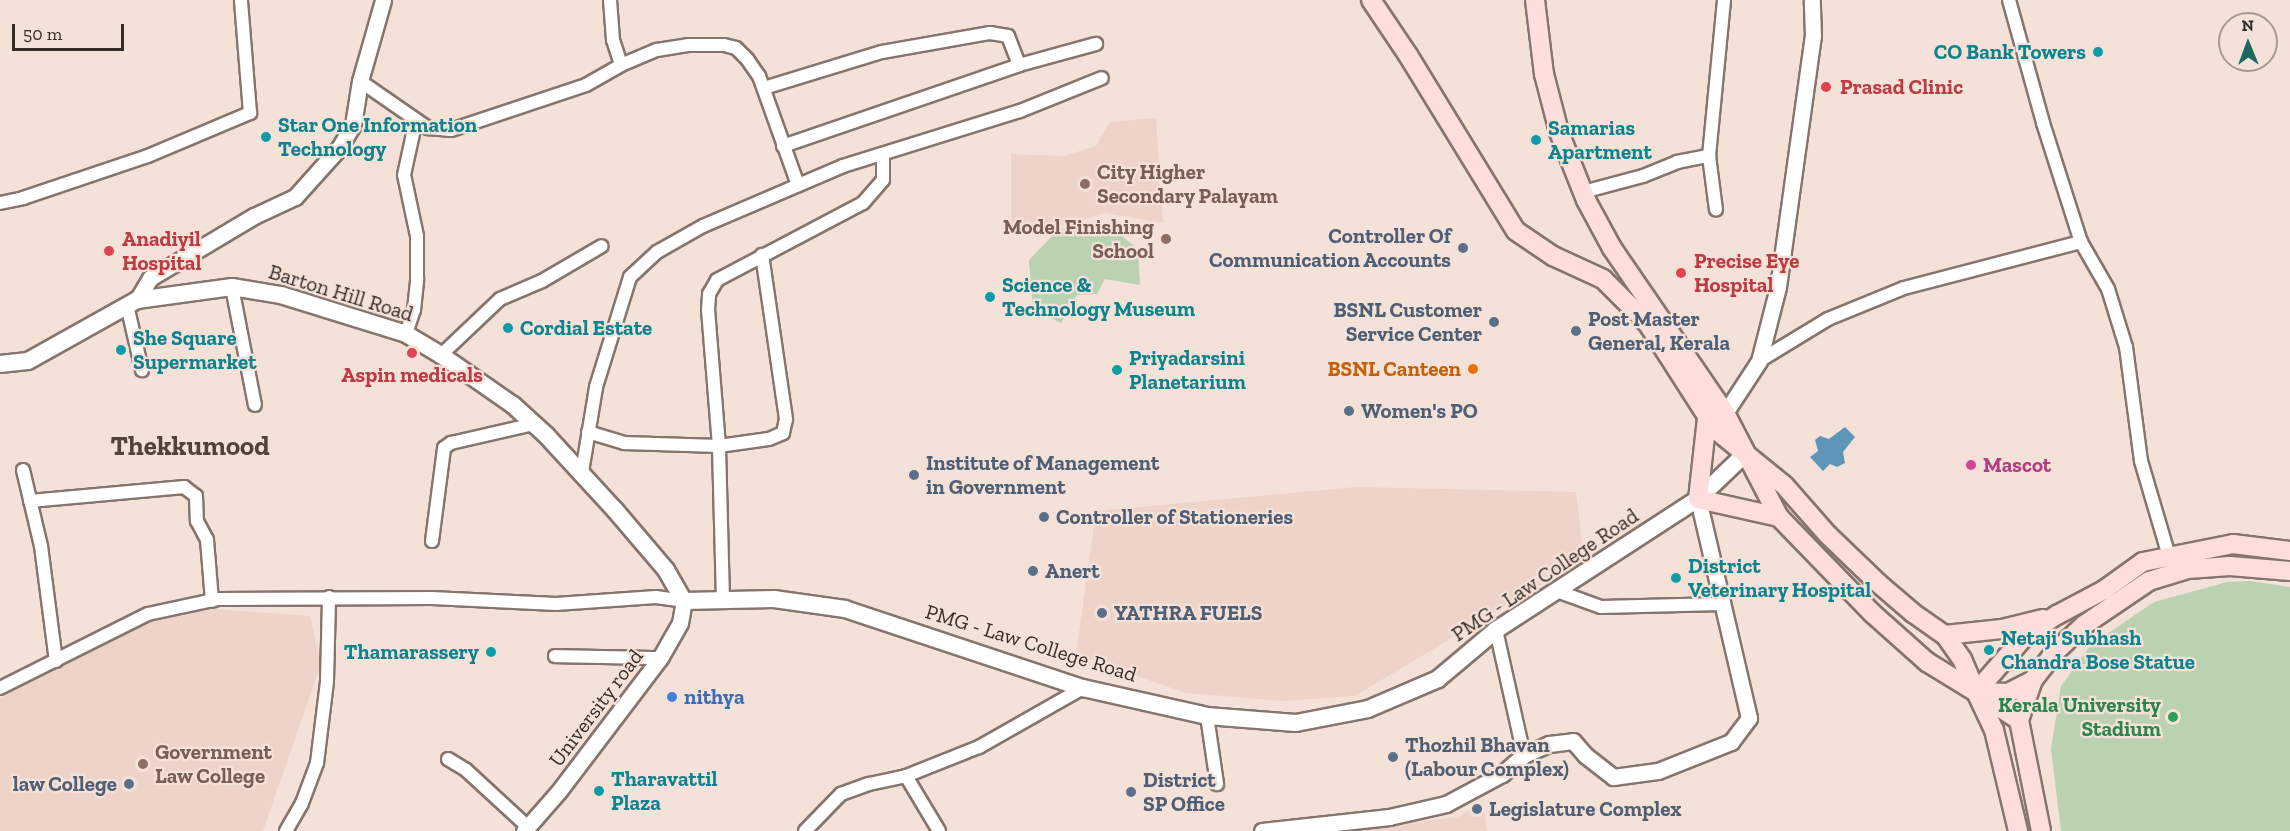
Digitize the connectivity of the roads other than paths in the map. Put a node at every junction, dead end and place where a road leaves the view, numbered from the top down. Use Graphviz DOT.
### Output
graph roads {
  1 [pos="241,0"];
  2 [pos="383,0"];
  3 [pos="1371,0"];
  4 [pos="1536,0"];
  5 [pos="1724,0"];
  6 [pos="1812,0"];
  7 [pos="2009,0"];
  8 [pos="607,1"];
  9 [pos="1096,44"];
  10 [pos="621,65"];
  11 [pos="1019,65"];
  12 [pos="1102,78"];
  13 [pos="360,81"];
  14 [pos="764,88"];
  15 [pos="416,120"];
  16 [pos="783,146"];
  17 [pos="883,154"];
  18 [pos="1709,156"];
  19 [pos="798,185"];
  20 [pos="1583,192"];
  21 [pos="0,203"];
  22 [pos="1716,210"];
  23 [pos="2081,242"];
  24 [pos="602,246"];
  25 [pos="762,255"];
  26 [pos="232,287"];
  27 [pos="132,303"];
  28 [pos="406,334"];
  29 [pos="441,355"];
  30 [pos="1759,361"];
  31 [pos="0,364"];
  32 [pos="142,370"];
  33 [pos="255,405"];
  34 [pos="1714,418"];
  35 [pos="534,424"];
  36 [pos="588,432"];
  37 [pos="718,446"];
  38 [pos="1745,454"];
  39 [pos="24,470"];
  40 [pos="582,472"];
  41 [pos="1698,499"];
  42 [pos="30,501"];
  43 [pos="1779,518"];
  44 [pos="432,541"];
  45 [pos="2290,551"];
  46 [pos="2169,556"];
  47 [pos="2290,571"];
  48 [pos="1557,591"];
  49 [pos="329,597"];
  50 [pos="723,600"];
  51 [pos="212,601"];
  52 [pos="684,601"];
  53 [pos="1722,604"];
  54 [pos="2057,615"];
  55 [pos="1496,630"];
  56 [pos="1945,635"];
  57 [pos="555,656"];
  58 [pos="660,658"];
  59 [pos="56,661"];
  60 [pos="2033,680"];
  61 [pos="0,688"];
  62 [pos="1083,688"];
  63 [pos="1976,692"];
  64 [pos="1207,716"];
  65 [pos="2019,720"];
  66 [pos="1524,755"];
  67 [pos="448,759"];
  68 [pos="906,776"];
  69 [pos="1217,784"];
  70 [pos="526,829"];
  71 [pos="286,831"];
  72 [pos="805,831"];
  73 [pos="939,831"];
  74 [pos="1262,831"];
  75 [pos="2018,831"];
  76 [pos="2041,831"];
  1 -- 21 [label="street"];
  2 -- 13 [label="street"];
  3 -- 34 [label="main road"];
  4 -- 20 [label="main road"];
  5 -- 18 [label="street"];
  6 -- 30 [label="street"];
  7 -- 23 [label="street"];
  8 -- 10 [label="street"];
  9 -- 11 [label="street"];
  10 -- 14 [label="street"];
  10 -- 15 [label="street"];
  11 -- 14 [label="street"];
  11 -- 16 [label="street"];
  12 -- 17 [label="street"];
  13 -- 15 [label="street"];
  13 -- 27 [label="street"];
  14 -- 16 [label="street"];
  15 -- 28 [label="street"];
  16 -- 19 [label="street"];
  17 -- 19 [label="street"];
  17 -- 25 [label="street"];
  18 -- 20 [label="street"];
  18 -- 22 [label="street"];
  19 -- 36 [label="street"];
  20 -- 34 [label="main road"];
  23 -- 30 [label="street"];
  23 -- 46 [label="street"];
  24 -- 29 [label="street"];
  25 -- 37 [label="street"];
  25 -- 37 [label="street"];
  26 -- 27 [label="main road, Barton Hill Road"];
  26 -- 28 [label="main road, Barton Hill Road"];
  26 -- 33 [label="street"];
  27 -- 31 [label="main road, Barton Hill Road"];
  27 -- 32 [label="street"];
  28 -- 29 [label="main road, Barton Hill Road"];
  29 -- 35 [label="main road, Barton Hill Road"];
  30 -- 34 [label="street"];
  34 -- 38 [label="main road"];
  34 -- 41 [label="main road"];
  35 -- 40 [label="main road, Barton Hill Road"];
  35 -- 44 [label="street"];
  36 -- 37 [label="street"];
  36 -- 40 [label="street"];
  37 -- 50 [label="street"];
  38 -- 41 [label="main road, PMG - Law College Road"];
  38 -- 43 [label="main road"];
  38 -- 56 [label="main road"];
  39 -- 42 [label="street"];
  40 -- 52 [label="main road, Barton Hill Road"];
  41 -- 43 [label="main road"];
  41 -- 48 [label="main road, PMG - Law College Road"];
  41 -- 53 [label="street"];
  42 -- 51 [label="street"];
  42 -- 59 [label="street"];
  43 -- 63 [label="main road"];
  45 -- 46 [label="main road"];
  46 -- 54 [label="main road"];
  47 -- 60 [label="main road"];
  48 -- 53 [label="street"];
  48 -- 55 [label="main road, PMG - Law College Road"];
  49 -- 51 [label="street"];
  49 -- 52 [label="street"];
  49 -- 71 [label="street"];
  50 -- 52 [label="main road, PMG - Law College Road"];
  50 -- 62 [label="main road, PMG - Law College Road"];
  51 -- 59 [label="street"];
  52 -- 58 [label="street, University road"];
  53 -- 66 [label="street"];
  54 -- 56 [label="main road"];
  54 -- 63 [label="main road"];
  55 -- 64 [label="main road, PMG - Law College Road"];
  55 -- 66 [label="street"];
  56 -- 63 [label="main road"];
  57 -- 58 [label="street"];
  58 -- 70 [label="street, University road"];
  59 -- 61 [label="street"];
  60 -- 63 [label="main road"];
  60 -- 65 [label="main road"];
  62 -- 64 [label="main road, PMG - Law College Road"];
  62 -- 68 [label="street"];
  63 -- 65 [label="main road"];
  63 -- 75 [label="main road"];
  64 -- 69 [label="street"];
  65 -- 76 [label="main road"];
  66 -- 74 [label="street"];
  67 -- 70 [label="street"];
  68 -- 72 [label="street"];
  68 -- 73 [label="street"];
}
